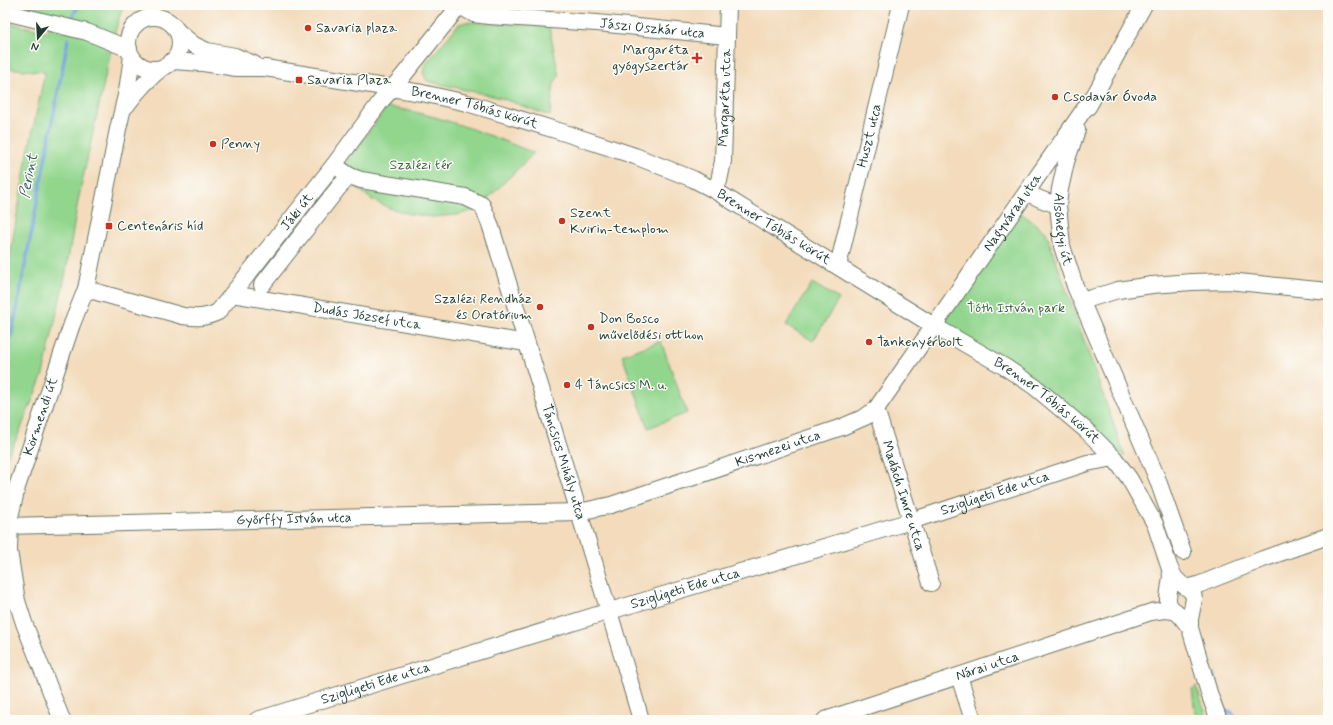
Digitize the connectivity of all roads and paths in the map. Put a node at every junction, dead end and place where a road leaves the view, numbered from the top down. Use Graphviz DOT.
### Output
graph roads {
  1 [pos="148,5"];
  2 [pos="165,5"];
  3 [pos="460,5"];
  4 [pos="728,5"];
  5 [pos="901,5"];
  6 [pos="1144,5"];
  7 [pos="5,12"];
  8 [pos="137,24"];
  9 [pos="174,27"];
  10 [pos="96,34"];
  11 [pos="727,36"];
  12 [pos="130,53"];
  13 [pos="168,64"];
  14 [pos="265,68"];
  15 [pos="392,88"];
  16 [pos="1092,98"];
  17 [pos="122,111"];
  18 [pos="334,165"];
  19 [pos="350,176"];
  20 [pos="714,190"];
  21 [pos="1027,192"];
  22 [pos="1058,205"];
  23 [pos="838,266"];
  24 [pos="262,285"];
  25 [pos="86,289"];
  26 [pos="1328,291"];
  27 [pos="232,294"];
  28 [pos="1082,301"];
  29 [pos="934,326"];
  30 [pos="526,343"];
  31 [pos="876,409"];
  32 [pos="1114,458"];
  33 [pos="579,512"];
  34 [pos="911,521"];
  35 [pos="7,526"];
  36 [pos="1328,536"];
  37 [pos="1183,552"];
  38 [pos="1170,569"];
  39 [pos="931,583"];
  40 [pos="1190,594"];
  41 [pos="1172,603"];
  42 [pos="610,611"];
  43 [pos="1190,628"];
  44 [pos="959,676"];
  45 [pos="62,720"];
  46 [pos="257,720"];
  47 [pos="641,720"];
  48 [pos="825,720"];
  49 [pos="973,720"];
  50 [pos="1219,720"];
  1 -- 8 [label="street"];
  2 -- 9 [label="street"];
  3 -- 11 [label="street, Jászi Oszkár utca"];
  3 -- 15 [label="street, Jáki út"];
  4 -- 11 [label="street, Margaréta utca"];
  5 -- 23 [label="street, Huszt utca"];
  6 -- 16 [label="street, Alsóhegyi út"];
  7 -- 10 [label="street"];
  8 -- 9 [label="street"];
  8 -- 10 [label="street"];
  8 -- 12 [label="street"];
  9 -- 13 [label="street"];
  9 -- 14 [label="street, Brenner Tóbiás körút"];
  10 -- 12 [label="street"];
  11 -- 20 [label="street, Margaréta utca"];
  12 -- 13 [label="street"];
  12 -- 17 [label="street, Körmendi út"];
  13 -- 14 [label="street, Brenner Tóbiás körút"];
  13 -- 17 [label="street, Körmendi út"];
  14 -- 15 [label="street, Brenner Tóbiás körút"];
  15 -- 18 [label="street, Jáki út"];
  15 -- 20 [label="street, Brenner Tóbiás körút"];
  16 -- 21 [label="street, Nagyvárad utca"];
  16 -- 22 [label="street, Alsóhegyi út"];
  17 -- 25 [label="street, Körmendi út"];
  18 -- 19 [label="street"];
  18 -- 27 [label="street, Jáki út"];
  19 -- 24 [label="street, Jáki út"];
  19 -- 30 [label="street, Táncsics Mihály utca"];
  20 -- 23 [label="street, Brenner Tóbiás körút"];
  21 -- 22 [label="street"];
  21 -- 29 [label="street, Nagyvárad utca"];
  22 -- 28 [label="street, Alsóhegyi út"];
  23 -- 29 [label="street, Brenner Tóbiás körút"];
  25 -- 27 [label="street, Jáki út"];
  25 -- 35 [label="street, Körmendi út"];
  26 -- 28 [label="street"];
  27 -- 30 [label="street, Dudás József utca"];
  28 -- 37 [label="street, Alsóhegyi út"];
  29 -- 31 [label="street, Kismezei utca"];
  29 -- 32 [label="street, Brenner Tóbiás körút"];
  30 -- 33 [label="street, Táncsics Mihály utca"];
  31 -- 33 [label="street, Kismezei utca"];
  31 -- 34 [label="street, Madách Imre utca"];
  32 -- 34 [label="street, Szigligeti Ede utca"];
  32 -- 38 [label="street, Brenner Tóbiás körút"];
  33 -- 35 [label="street, Győrffy István utca"];
  33 -- 42 [label="street, Táncsics Mihály utca"];
  34 -- 39 [label="street, Madách Imre utca"];
  34 -- 42 [label="street, Szigligeti Ede utca"];
  35 -- 45 [label="street, Körmendi út"];
  36 -- 40 [label="street"];
  38 -- 40 [label="street, Brenner Tóbiás körút"];
  38 -- 41 [label="street, Brenner Tóbiás körút"];
  40 -- 41 [label="street"];
  40 -- 41 [label="street"];
  40 -- 43 [label="street"];
  41 -- 43 [label="street"];
  41 -- 44 [label="street, Nárai utca"];
  42 -- 46 [label="street, Szigligeti Ede utca"];
  42 -- 47 [label="street, Táncsics Mihály utca"];
  43 -- 50 [label="street"];
  44 -- 48 [label="street, Nárai utca"];
  44 -- 49 [label="street"];
}
